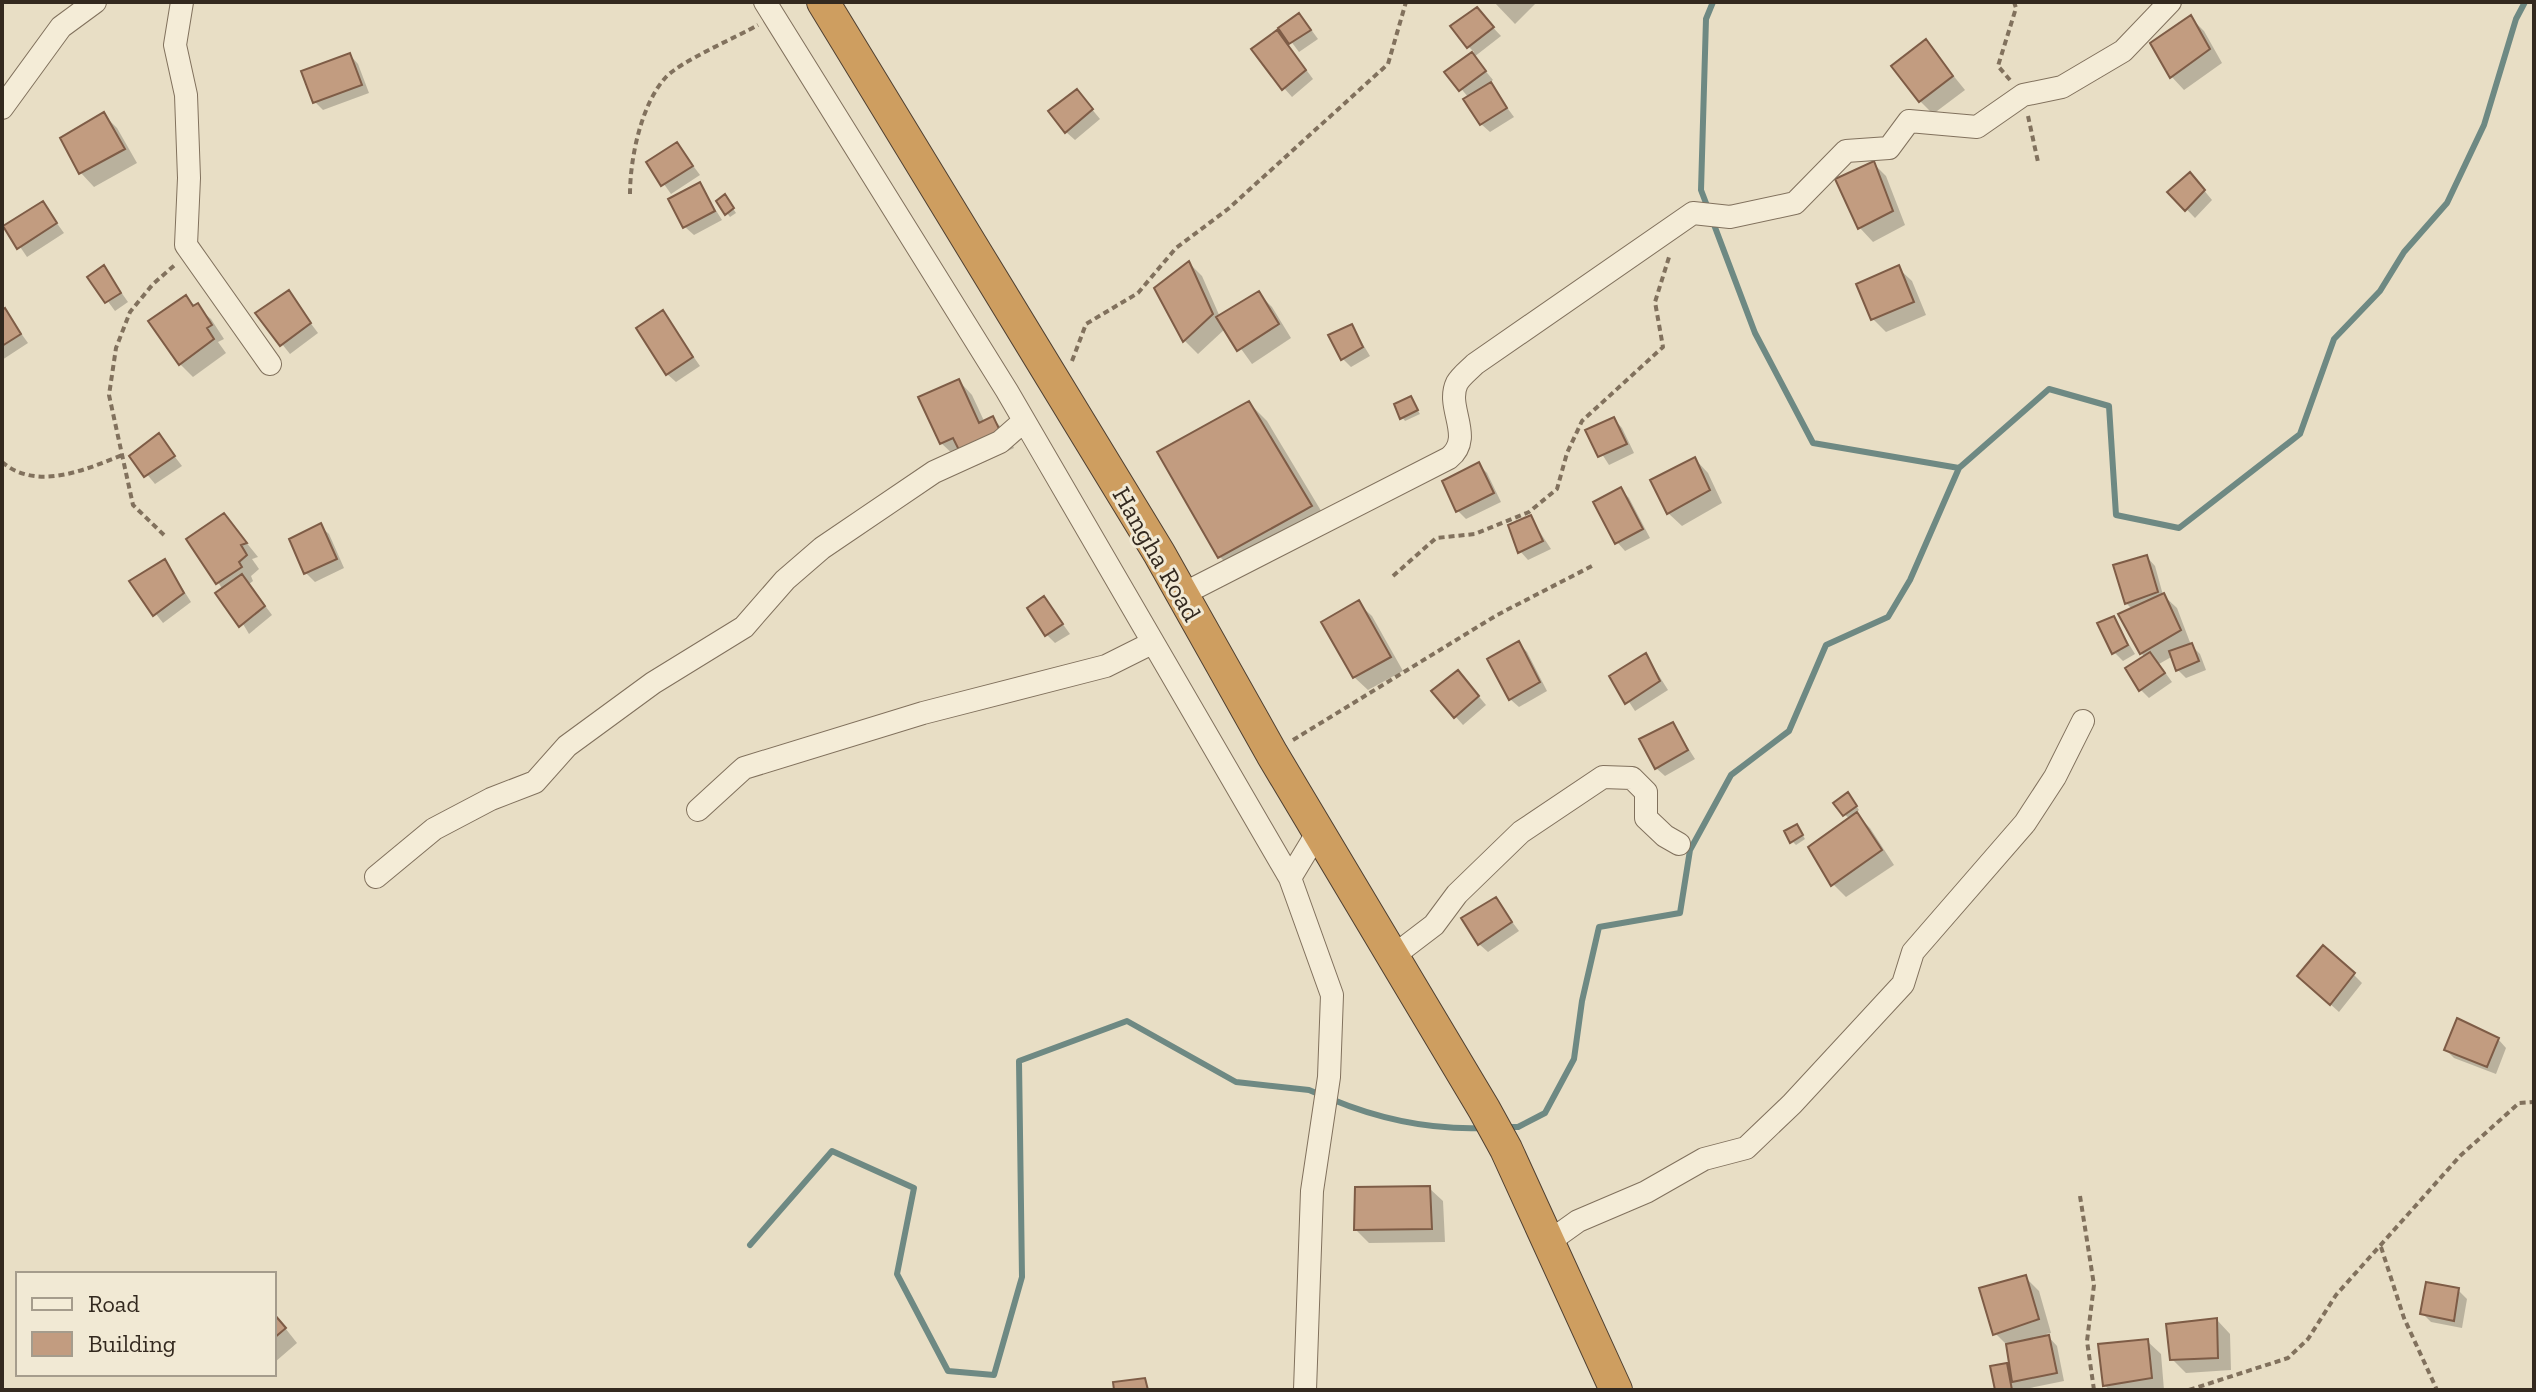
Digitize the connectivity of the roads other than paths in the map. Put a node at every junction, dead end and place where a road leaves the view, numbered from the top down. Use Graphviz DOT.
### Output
graph roads {
  1 [pos="95,2"];
  2 [pos="182,2"];
  3 [pos="823,2"];
  4 [pos="2170,2"];
  5 [pos="770,9"];
  6 [pos="2,108"];
  7 [pos="270,364"];
  8 [pos="1024,421"];
  9 [pos="1181,595"];
  10 [pos="1152,643"];
  11 [pos="2083,721"];
  12 [pos="698,810"];
  13 [pos="1319,830"];
  14 [pos="1679,844"];
  15 [pos="376,877"];
  16 [pos="1290,878"];
  17 [pos="1392,957"];
  18 [pos="1550,1241"];
  19 [pos="1305,1390"];
  20 [pos="1616,1390"];
  1 -- 6 [label="street"];
  2 -- 7 [label="street"];
  3 -- 9 [label="highway, Hangha Road"];
  4 -- 9 [label="street"];
  5 -- 8 [label="street"];
  8 -- 10 [label="street"];
  8 -- 15 [label="street"];
  9 -- 13 [label="highway, Hangha Road"];
  10 -- 12 [label="street"];
  10 -- 16 [label="street"];
  11 -- 18 [label="street"];
  13 -- 16 [label="street"];
  13 -- 17 [label="highway, Hangha Road"];
  14 -- 17 [label="street"];
  16 -- 19 [label="street"];
  17 -- 18 [label="highway, Hangha Road"];
  18 -- 20 [label="highway, Hangha Road"];
}
